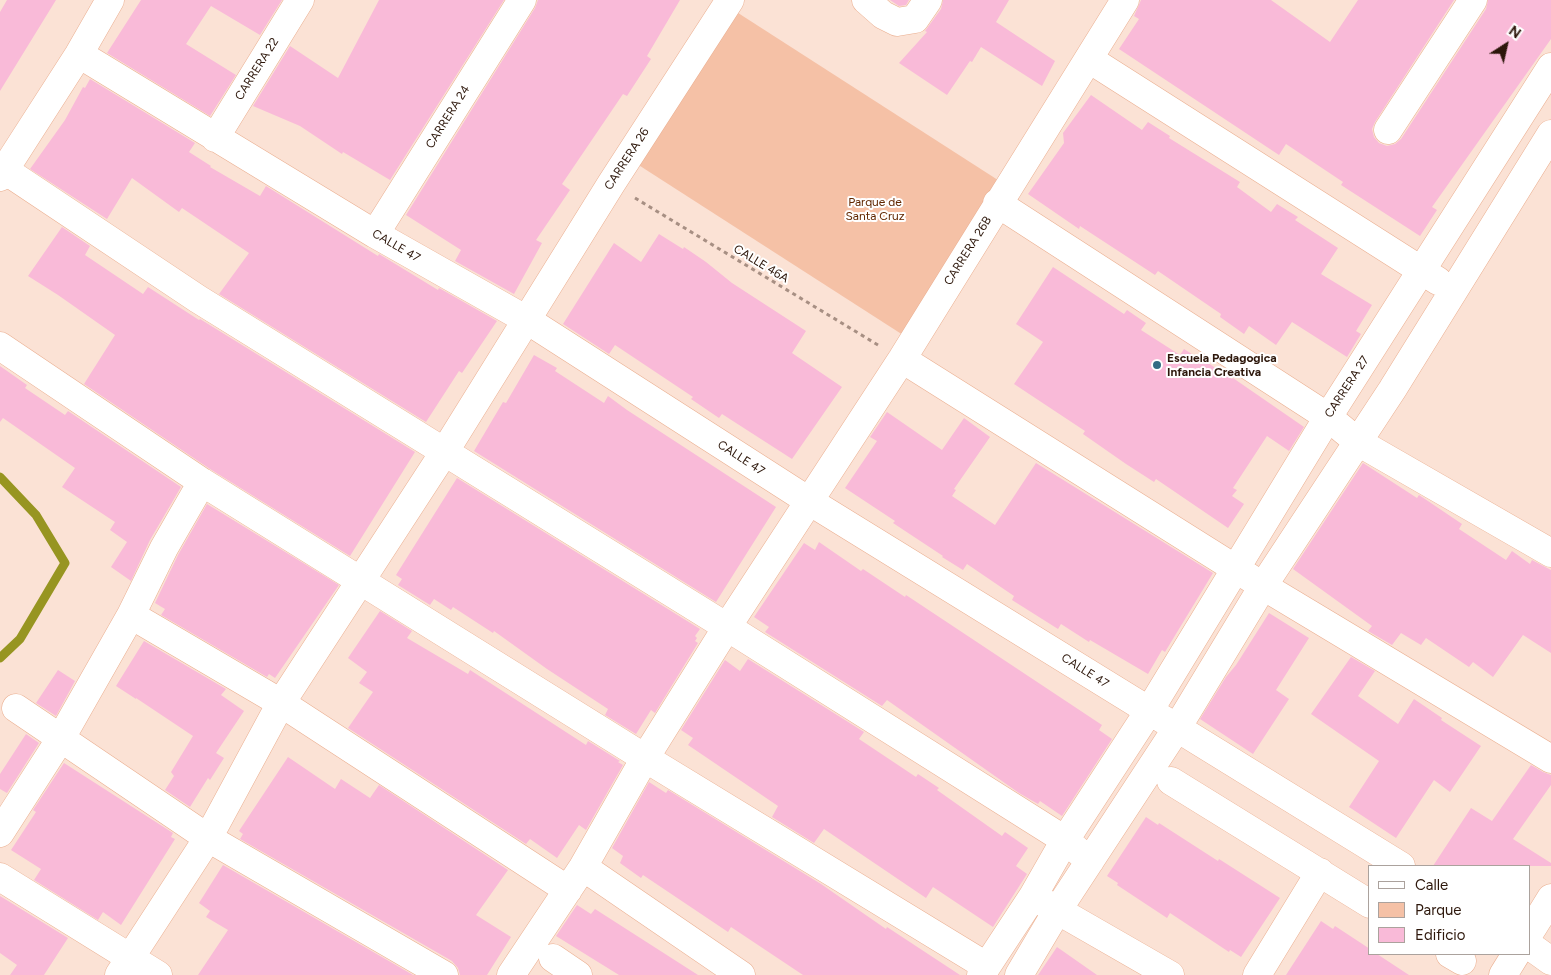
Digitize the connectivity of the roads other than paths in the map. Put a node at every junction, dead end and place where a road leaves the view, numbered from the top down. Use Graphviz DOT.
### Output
graph roads {
  1 [pos="110,0"];
  2 [pos="300,0"];
  3 [pos="522,0"];
  4 [pos="730,0"];
  5 [pos="866,0"];
  6 [pos="928,0"];
  7 [pos="1124,0"];
  8 [pos="1473,0"];
  9 [pos="79,54"];
  10 [pos="1089,59"];
  11 [pos="1551,67"];
  12 [pos="1388,130"];
  13 [pos="1551,134"];
  14 [pos="215,138"];
  15 [pos="1,171"];
  16 [pos="997,203"];
  17 [pos="374,234"];
  18 [pos="1422,270"];
  19 [pos="1453,291"];
  20 [pos="527,320"];
  21 [pos="0,346"];
  22 [pos="902,359"];
  23 [pos="1328,417"];
  24 [pos="1358,442"];
  25 [pos="445,451"];
  26 [pos="202,482"];
  27 [pos="809,501"];
  28 [pos="1551,553"];
  29 [pos="1237,568"];
  30 [pos="361,581"];
  31 [pos="1263,586"];
  32 [pos="131,616"];
  33 [pos="727,627"];
  34 [pos="281,703"];
  35 [pos="16,708"];
  36 [pos="1149,711"];
  37 [pos="1177,728"];
  38 [pos="61,738"];
  39 [pos="645,758"];
  40 [pos="1551,760"];
  41 [pos="1171,781"];
  42 [pos="0,833"];
  43 [pos="208,838"];
  44 [pos="1065,840"];
  45 [pos="1090,861"];
  46 [pos="1399,865"];
  47 [pos="583,867"];
  48 [pos="1320,872"];
  49 [pos="0,877"];
  50 [pos="568,890"];
  51 [pos="1033,896"];
  52 [pos="1551,898"];
  53 [pos="1368,903"];
  54 [pos="1057,911"];
  55 [pos="1531,930"];
  56 [pos="1531,947"];
  57 [pos="1515,955"];
  58 [pos="552,958"];
  59 [pos="1551,961"];
  60 [pos="124,966"];
  61 [pos="984,971"];
  62 [pos="158,975"];
  63 [pos="444,975"];
  64 [pos="511,975"];
  65 [pos="578,975"];
  66 [pos="742,975"];
  67 [pos="1019,975"];
  68 [pos="1170,975"];
  69 [pos="1257,975"];
  70 [pos="1503,975"];
  1 -- 9 [label="street"];
  2 -- 14 [label="street, CARRERA 22"];
  3 -- 17 [label="street, CARRERA 24"];
  4 -- 20 [label="street, CARRERA 26"];
  5 -- 6 [label="street"];
  7 -- 10 [label="street, CARRERA 26B"];
  8 -- 12 [label="street"];
  9 -- 14 [label="street, CALLE 47"];
  9 -- 15 [label="street"];
  10 -- 16 [label="street, CARRERA 26B"];
  10 -- 18 [label="street"];
  11 -- 18 [label="street, CARRERA 27"];
  13 -- 19 [label="street"];
  14 -- 17 [label="street, CALLE 47"];
  15 -- 25 [label="street"];
  16 -- 22 [label="street, CARRERA 26B"];
  16 -- 23 [label="street"];
  17 -- 20 [label="street, CALLE 47"];
  18 -- 19 [label="street"];
  18 -- 23 [label="street, CARRERA 27"];
  19 -- 24 [label="street"];
  20 -- 25 [label="street, CARRERA 26"];
  20 -- 27 [label="street, CALLE 47"];
  21 -- 26 [label="street"];
  22 -- 27 [label="street, CARRERA 26B"];
  22 -- 29 [label="street"];
  23 -- 24 [label="street"];
  23 -- 29 [label="street, CARRERA 27"];
  24 -- 28 [label="street"];
  24 -- 31 [label="street"];
  25 -- 30 [label="street, CARRERA 26"];
  25 -- 33 [label="street"];
  26 -- 30 [label="street"];
  26 -- 32 [label="street"];
  27 -- 33 [label="street, CARRERA 26B"];
  27 -- 36 [label="street, CALLE 47"];
  29 -- 31 [label="street"];
  29 -- 36 [label="street, CARRERA 27"];
  30 -- 34 [label="street, CARRERA 26"];
  30 -- 39 [label="street"];
  31 -- 37 [label="street"];
  31 -- 40 [label="street"];
  32 -- 34 [label="street"];
  32 -- 38 [label="street"];
  33 -- 39 [label="street, CARRERA 26B"];
  33 -- 44 [label="street"];
  34 -- 43 [label="street, CARRERA 26"];
  34 -- 50 [label="street"];
  35 -- 38 [label="street"];
  36 -- 37 [label="street, CALLE 47"];
  36 -- 44 [label="street, CARRERA 27"];
  37 -- 45 [label="street"];
  37 -- 46 [label="street, CALLE 47"];
  38 -- 42 [label="street"];
  38 -- 43 [label="street"];
  39 -- 47 [label="street, CARRERA 26B"];
  39 -- 61 [label="street"];
  41 -- 48 [label="street"];
  43 -- 60 [label="street, CARRERA 26"];
  43 -- 63 [label="street"];
  44 -- 45 [label="street"];
  44 -- 51 [label="street, CARRERA 27"];
  45 -- 54 [label="street"];
  47 -- 50 [label="street, CARRERA 26B"];
  47 -- 66 [label="street"];
  48 -- 53 [label="street"];
  48 -- 69 [label="street"];
  49 -- 60 [label="street"];
  50 -- 64 [label="street, CARRERA 26B"];
  51 -- 54 [label="street"];
  51 -- 61 [label="street, CARRERA 27"];
  52 -- 55 [label="street"];
  54 -- 67 [label="street"];
  54 -- 68 [label="street"];
  56 -- 59 [label="street"];
  57 -- 70 [label="street"];
  58 -- 65 [label="street"];
  60 -- 62 [label="street"];
}
